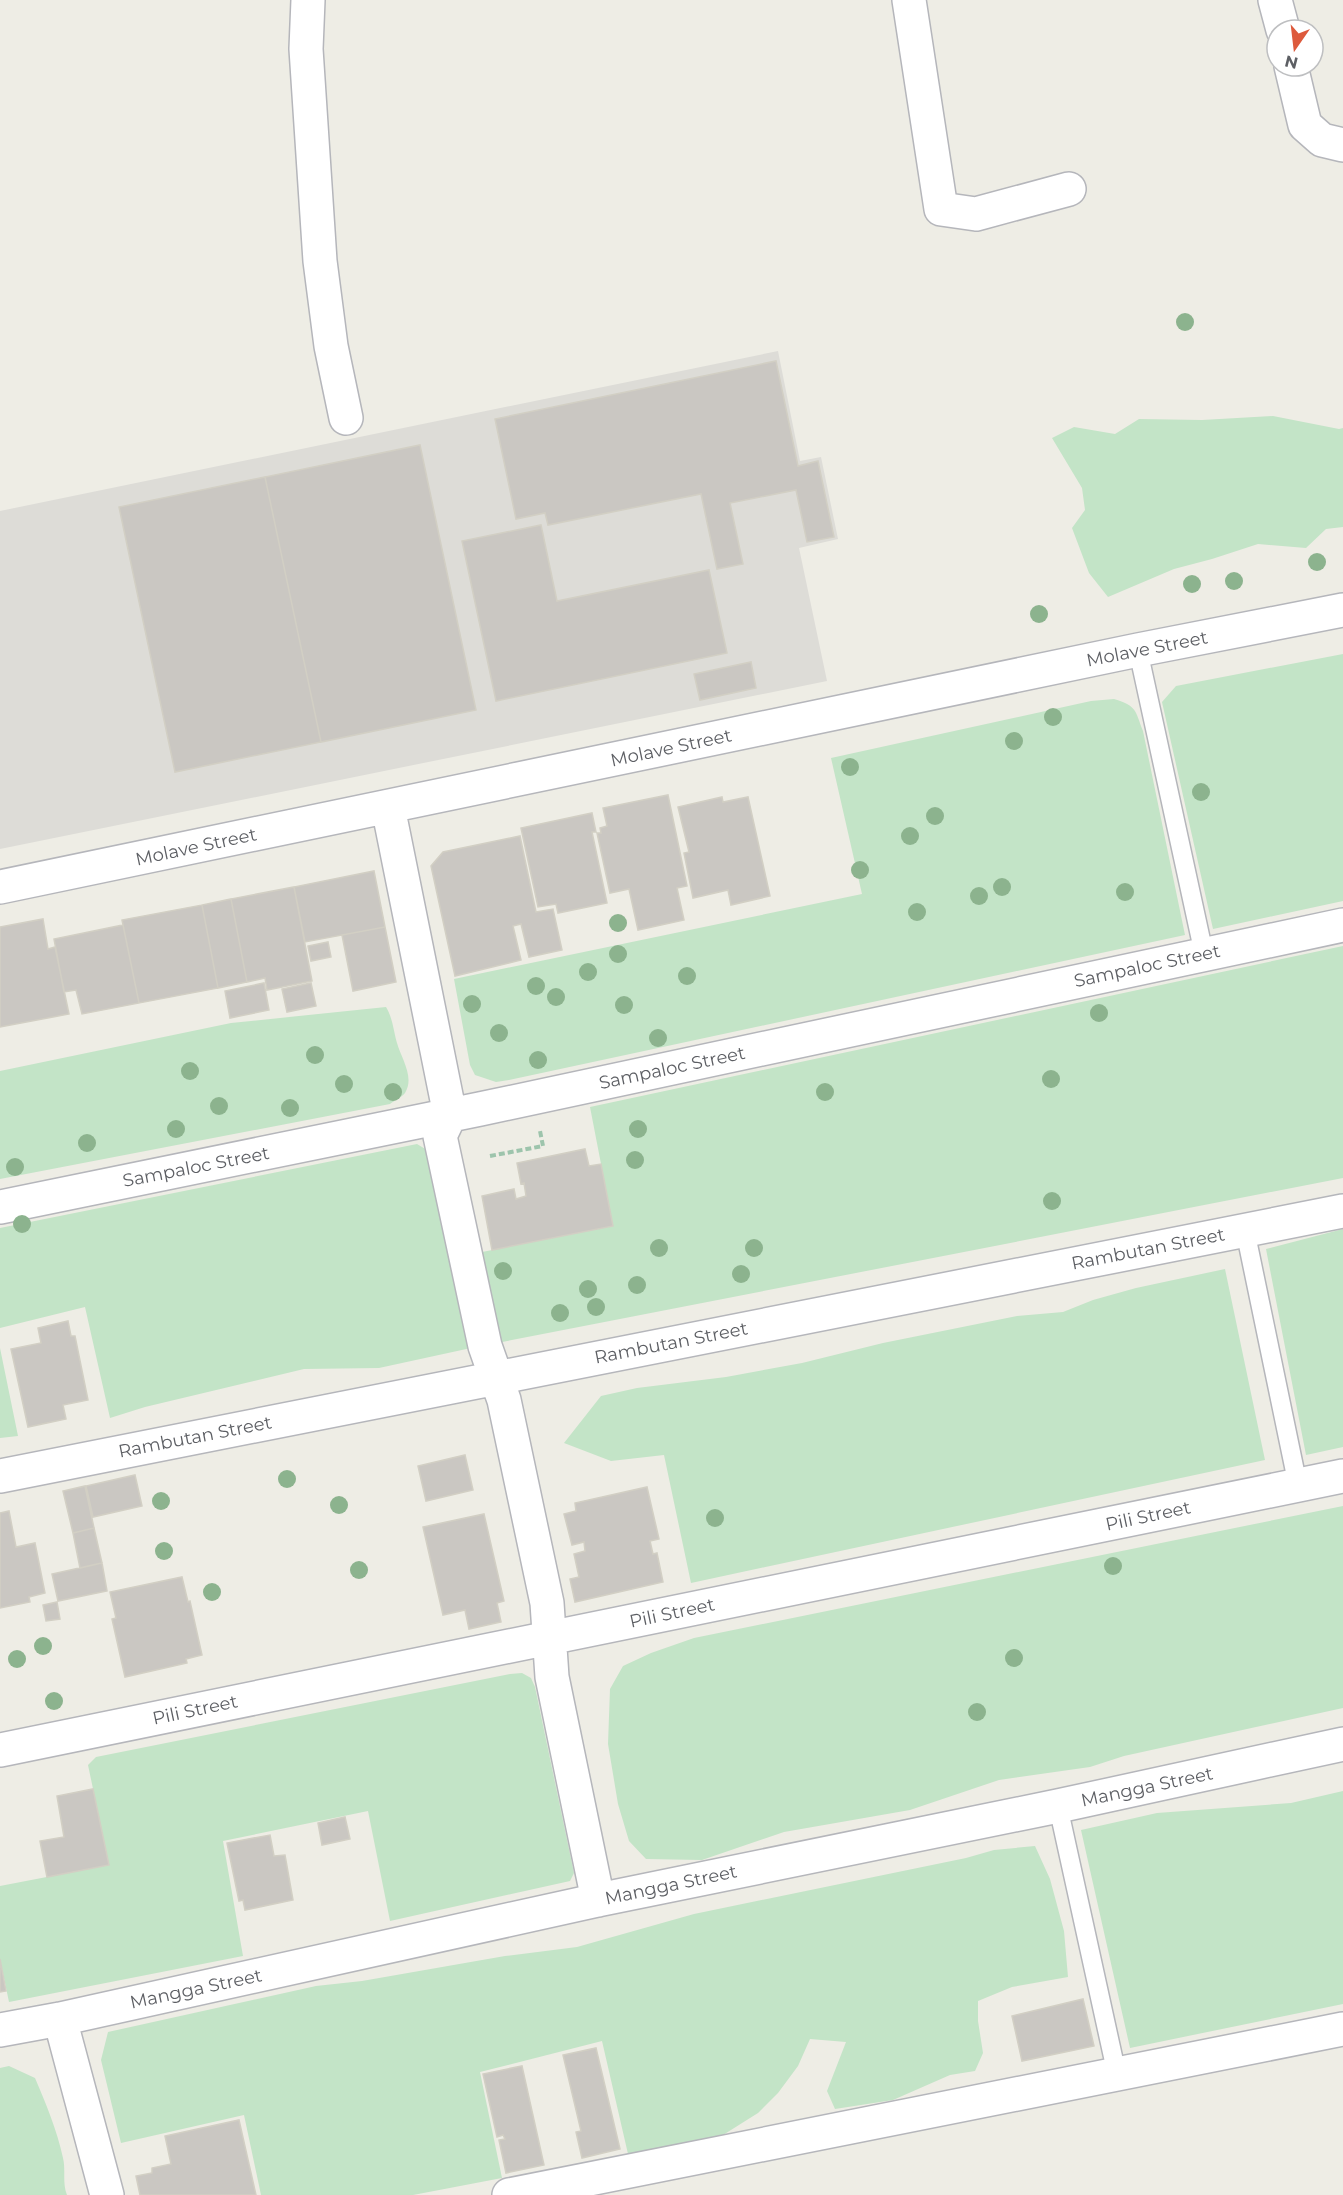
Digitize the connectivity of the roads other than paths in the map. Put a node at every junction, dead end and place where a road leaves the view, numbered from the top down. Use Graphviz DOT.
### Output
graph roads {
  1 [pos="308,0"];
  2 [pos="909,0"];
  3 [pos="1275,0"];
  4 [pos="1279,18"];
  5 [pos="1294,78"];
  6 [pos="1343,145"];
  7 [pos="1069,189"];
  8 [pos="346,418"];
  9 [pos="1343,610"];
  10 [pos="1138,650"];
  11 [pos="388,807"];
  12 [pos="0,887"];
  13 [pos="1343,925"];
  14 [pos="1204,954"];
  15 [pos="450,1115"];
  16 [pos="0,1207"];
  17 [pos="1343,1210"];
  18 [pos="1245,1230"];
  19 [pos="496,1377"];
  20 [pos="0,1476"];
  21 [pos="1343,1476"];
  22 [pos="1298,1486"];
  23 [pos="549,1638"];
  24 [pos="1343,1744"];
  25 [pos="0,1750"];
  26 [pos="1058,1806"];
  27 [pos="598,1900"];
  28 [pos="60,2019"];
  29 [pos="1343,2029"];
  30 [pos="0,2030"];
  31 [pos="1117,2075"];
  32 [pos="107,2195"];
  33 [pos="509,2195"];
  1 -- 8 [label="street"];
  2 -- 7 [label="street"];
  3 -- 4 [label="street"];
  5 -- 6 [label="street"];
  9 -- 10 [label="street, Molave Street"];
  10 -- 11 [label="street, Molave Street"];
  10 -- 14 [label="lane"];
  11 -- 12 [label="street, Molave Street"];
  11 -- 15 [label="street"];
  13 -- 14 [label="street, Sampaloc Street"];
  14 -- 15 [label="street, Sampaloc Street"];
  15 -- 16 [label="street, Sampaloc Street"];
  15 -- 19 [label="street"];
  17 -- 18 [label="street, Rambutan Street"];
  18 -- 19 [label="street, Rambutan Street"];
  18 -- 22 [label="lane"];
  19 -- 20 [label="street, Rambutan Street"];
  19 -- 23 [label="street"];
  21 -- 22 [label="street, Pili Street"];
  22 -- 23 [label="street, Pili Street"];
  23 -- 25 [label="street, Pili Street"];
  23 -- 27 [label="street"];
  24 -- 26 [label="street, Mangga Street"];
  26 -- 27 [label="street, Mangga Street"];
  26 -- 31 [label="lane"];
  27 -- 28 [label="street, Mangga Street"];
  28 -- 30 [label="street, Mangga Street"];
  28 -- 32 [label="street"];
  29 -- 31 [label="street"];
  31 -- 33 [label="street"];
}
